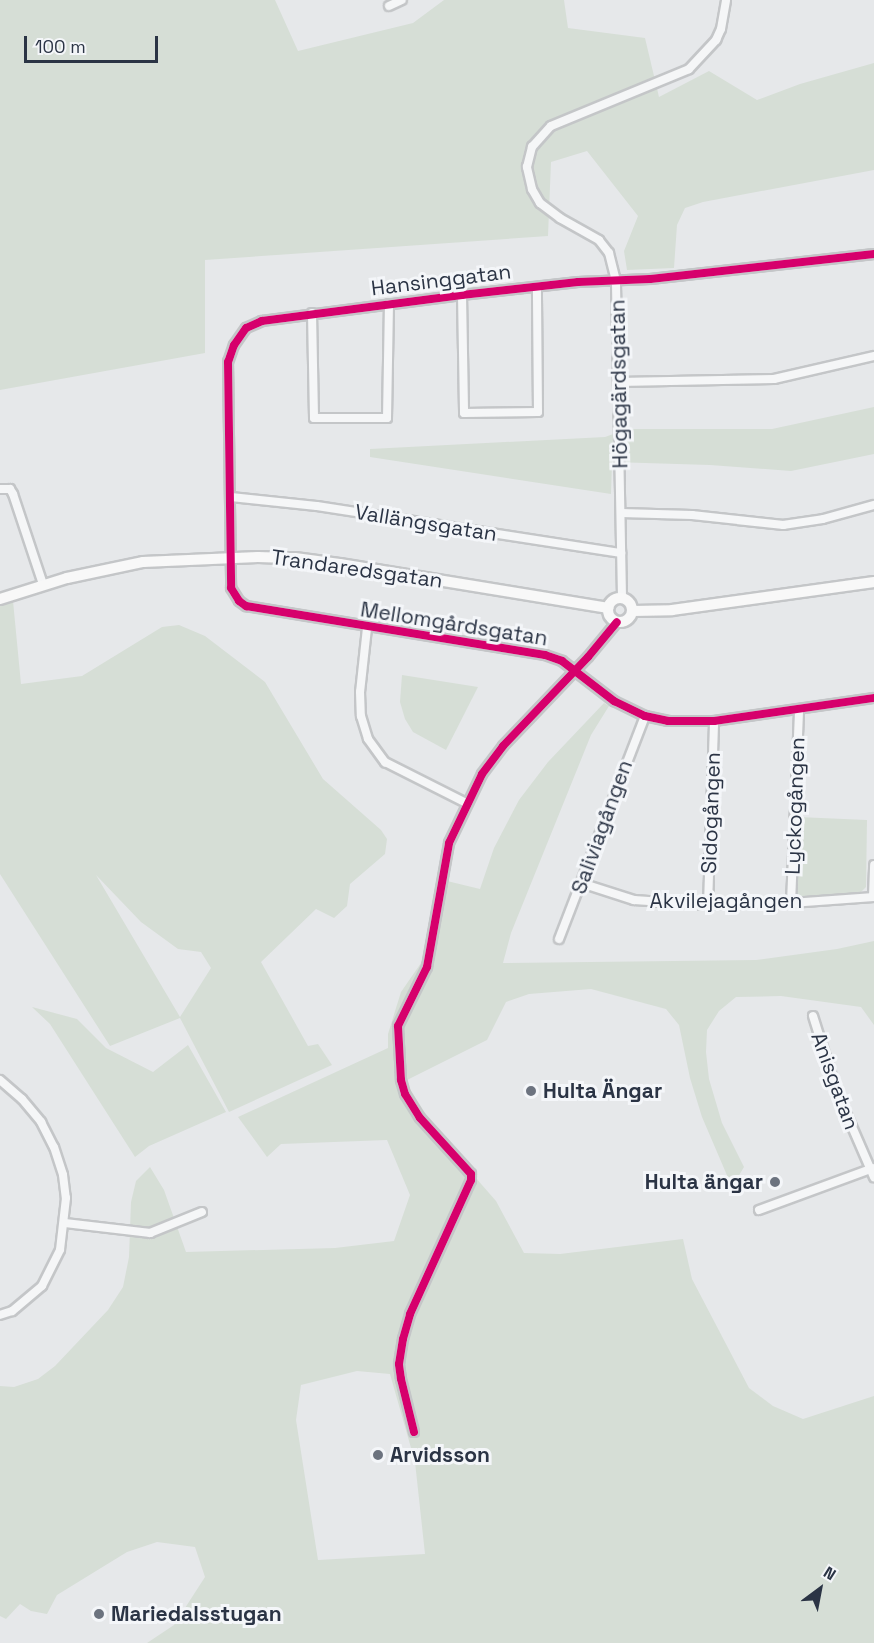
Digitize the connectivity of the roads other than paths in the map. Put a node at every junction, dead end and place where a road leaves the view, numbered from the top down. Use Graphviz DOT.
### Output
graph roads {
  1 [pos="402,0"];
  2 [pos="726,0"];
  3 [pos="389,6"];
  4 [pos="874,254"];
  5 [pos="616,281"];
  6 [pos="537,287"];
  7 [pos="462,295"];
  8 [pos="389,304"];
  9 [pos="312,313"];
  10 [pos="874,356"];
  11 [pos="619,382"];
  12 [pos="0,489"];
  13 [pos="231,497"];
  14 [pos="874,505"];
  15 [pos="621,513"];
  16 [pos="621,553"];
  17 [pos="230,557"];
  18 [pos="874,582"];
  19 [pos="43,584"];
  20 [pos="622,597"];
  21 [pos="0,599"];
  22 [pos="608,608"];
  23 [pos="633,611"];
  24 [pos="617,622"];
  25 [pos="367,628"];
  26 [pos="575,671"];
  27 [pos="874,698"];
  28 [pos="799,709"];
  29 [pos="645,716"];
  30 [pos="714,722"];
  31 [pos="466,803"];
  32 [pos="874,865"];
  33 [pos="581,883"];
  34 [pos="874,897"];
  35 [pos="791,903"];
  36 [pos="708,905"];
  37 [pos="559,939"];
  38 [pos="813,1016"];
  39 [pos="0,1080"];
  40 [pos="872,1168"];
  41 [pos="874,1177"];
  42 [pos="759,1210"];
  43 [pos="202,1212"];
  44 [pos="65,1223"];
  45 [pos="0,1315"];
  46 [pos="414,1432"];
  1 -- 3 [label="street"];
  2 -- 5 [label="street, Högagärdsgatan"];
  4 -- 5 [label="street, Hansinggatan"];
  5 -- 6 [label="street, Hansinggatan"];
  5 -- 11 [label="street, Högagärdsgatan"];
  6 -- 7 [label="street, Hansinggatan"];
  6 -- 7 [label="street"];
  7 -- 8 [label="street, Hansinggatan"];
  8 -- 9 [label="street, Hansinggatan"];
  8 -- 9 [label="street"];
  9 -- 13 [label="street, Hansinggatan"];
  10 -- 11 [label="street"];
  11 -- 15 [label="street, Högagärdsgatan"];
  12 -- 19 [label="street"];
  13 -- 16 [label="street, Vallängsgatan"];
  13 -- 17 [label="street, Hansinggatan"];
  14 -- 15 [label="street"];
  15 -- 16 [label="street, Högagärdsgatan"];
  16 -- 20 [label="street, Högagärdsgatan"];
  17 -- 19 [label="street, Trandaredsgatan"];
  17 -- 22 [label="street, Trandaredsgatan"];
  17 -- 25 [label="street, Mellomgårdsgatan"];
  18 -- 23 [label="street"];
  19 -- 21 [label="street, Trandaredsgatan"];
  20 -- 22 [label="street"];
  20 -- 23 [label="street"];
  22 -- 24 [label="street"];
  23 -- 24 [label="street"];
  24 -- 26 [label="street"];
  25 -- 26 [label="street, Mellomgårdsgatan"];
  25 -- 31 [label="street"];
  26 -- 29 [label="street, Mellomgårdsgatan"];
  26 -- 31 [label="street"];
  27 -- 28 [label="street, Mellomgårdsgatan"];
  28 -- 30 [label="street, Mellomgårdsgatan"];
  28 -- 35 [label="street, Lyckogången"];
  29 -- 30 [label="street, Mellomgårdsgatan"];
  29 -- 33 [label="street, Saliviagången"];
  30 -- 36 [label="street, Sidogången"];
  31 -- 46 [label="street"];
  32 -- 34 [label="street"];
  33 -- 36 [label="street, Akvilejagången"];
  33 -- 37 [label="street, Saliviagången"];
  34 -- 35 [label="street, Akvilejagången"];
  35 -- 36 [label="street, Akvilejagången"];
  38 -- 40 [label="street, Anisgatan"];
  39 -- 44 [label="street"];
  40 -- 41 [label="street, Anisgatan"];
  40 -- 42 [label="street"];
  43 -- 44 [label="street"];
  44 -- 45 [label="street"];
}
